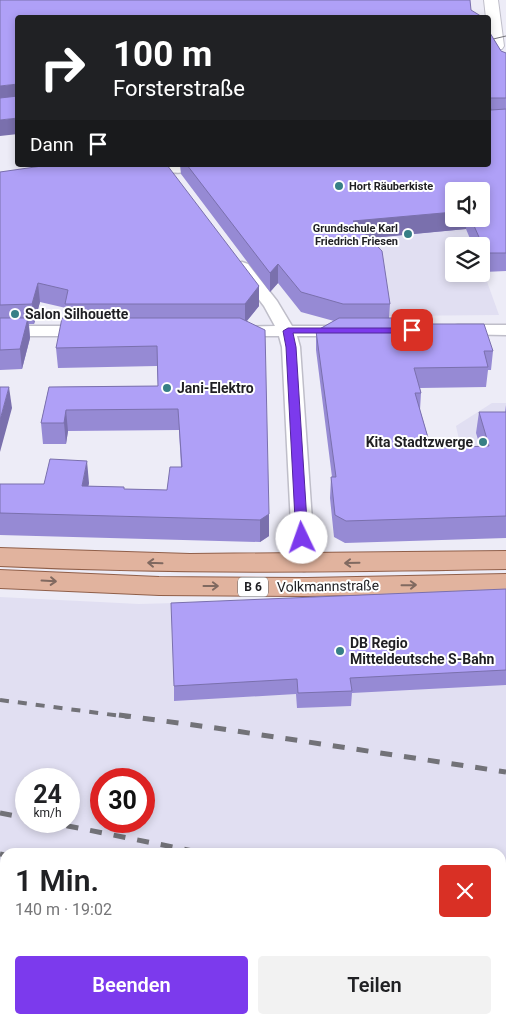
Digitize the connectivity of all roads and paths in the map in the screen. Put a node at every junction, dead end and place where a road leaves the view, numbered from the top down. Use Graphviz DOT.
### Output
graph roads {
  1 [pos="491,0"];
  2 [pos="497,48"];
  3 [pos="195,167"];
  4 [pos="169,172"];
  5 [pos="232,254"];
  6 [pos="437,330"];
  7 [pos="506,330"];
  8 [pos="0,331"];
  9 [pos="107,331"];
  10 [pos="224,331"];
  11 [pos="288,331"];
  12 [pos="358,331"];
  13 [pos="0,557"];
  14 [pos="506,560"];
  15 [pos="304,564"];
  16 [pos="0,579"];
  17 [pos="506,583"];
  1 -- 2 [label="street"];
  3 -- 4 [label="street"];
  5 -- 11 [label="street"];
  6 -- 7 [label="street"];
  8 -- 9 [label="street"];
  10 -- 11 [label="street"];
  11 -- 12 [label="street"];
  11 -- 15 [label="street"];
  15 -- 13 [label="main road, Volkmannstraße / B 6, one-way"];
  14 -- 15 [label="main road, Volkmannstraße / B 6, one-way"];
  16 -- 17 [label="main road, Volkmannstraße / B 6, one-way"];
}
